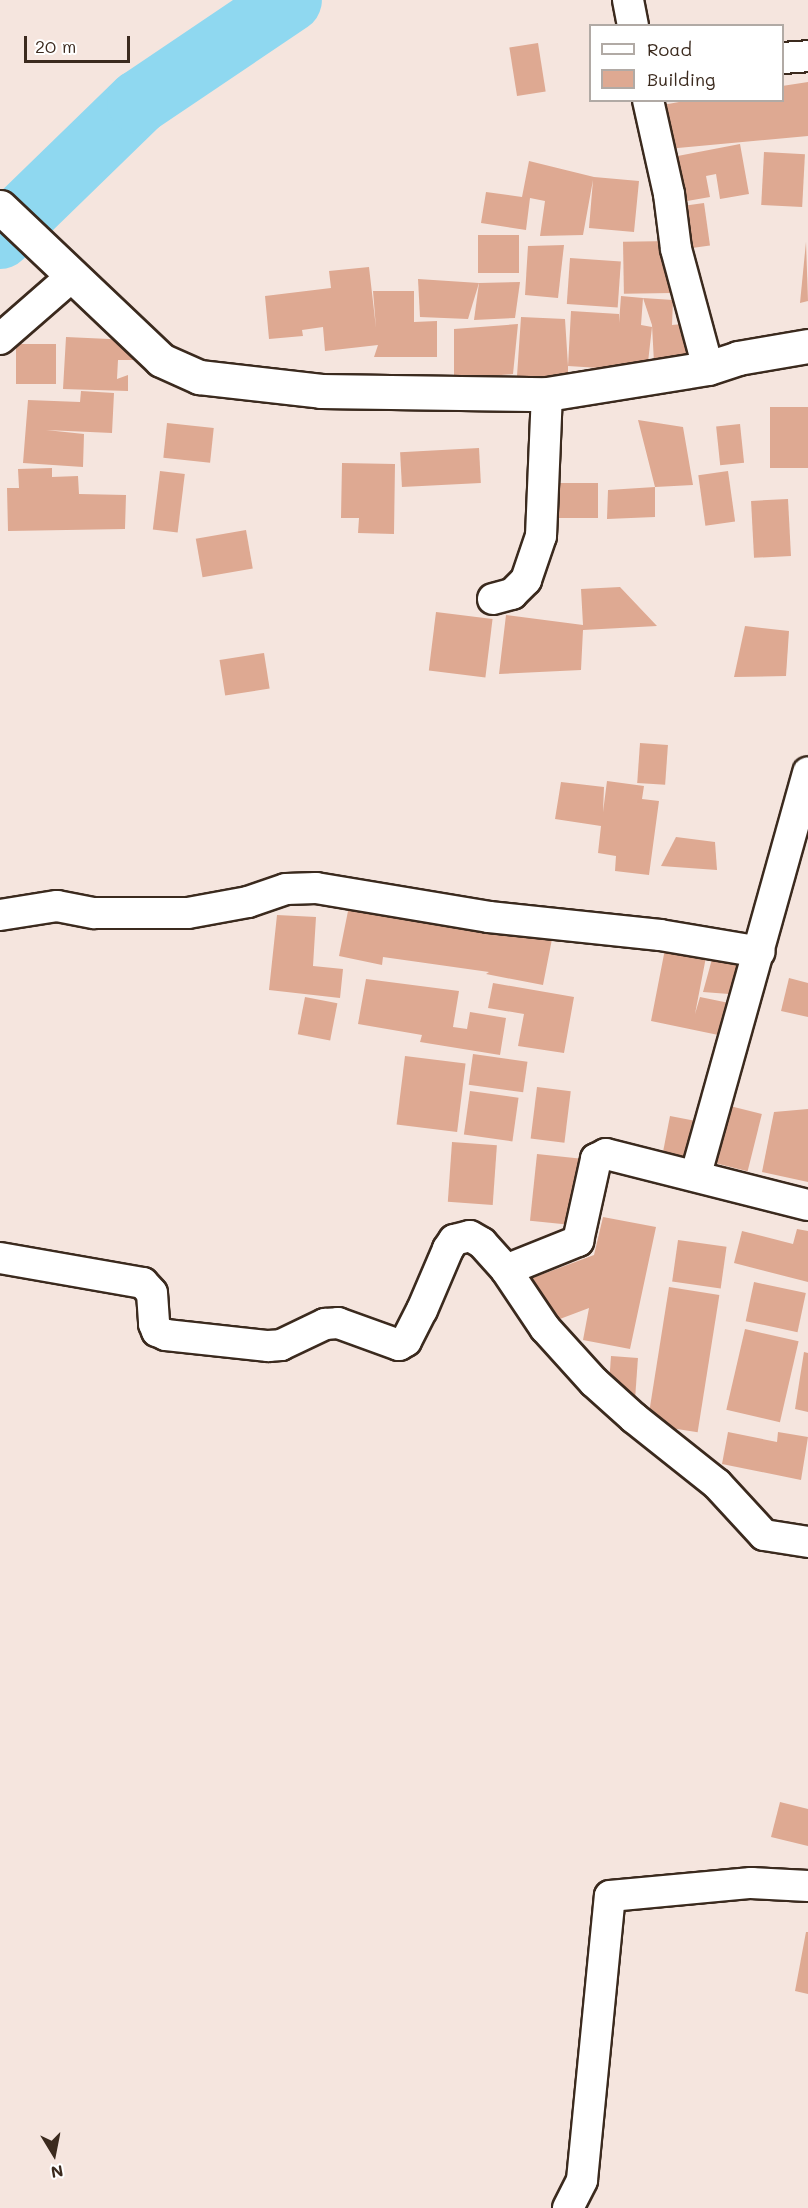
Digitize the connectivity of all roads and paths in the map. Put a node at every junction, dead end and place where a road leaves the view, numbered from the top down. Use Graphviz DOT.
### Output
graph roads {
  1 [pos="628,0"];
  2 [pos="633,24"];
  3 [pos="808,56"];
  4 [pos="784,58"];
  5 [pos="648,102"];
  6 [pos="0,207"];
  7 [pos="63,270"];
  8 [pos="0,339"];
  9 [pos="808,346"];
  10 [pos="708,368"];
  11 [pos="547,394"];
  12 [pos="493,599"];
  13 [pos="808,772"];
  14 [pos="0,915"];
  15 [pos="760,952"];
  16 [pos="696,1174"];
  17 [pos="808,1205"];
  18 [pos="0,1257"];
  19 [pos="506,1270"];
  20 [pos="808,1542"];
  21 [pos="808,1886"];
  22 [pos="568,2208"];
  1 -- 2 [label="street"];
  3 -- 4 [label="street"];
  5 -- 10 [label="street"];
  6 -- 7 [label="street"];
  7 -- 8 [label="street"];
  7 -- 11 [label="street"];
  9 -- 10 [label="street"];
  10 -- 11 [label="street"];
  11 -- 12 [label="street"];
  13 -- 15 [label="street"];
  14 -- 15 [label="street"];
  15 -- 16 [label="street"];
  16 -- 17 [label="street"];
  16 -- 19 [label="street"];
  18 -- 19 [label="street"];
  19 -- 20 [label="street"];
  21 -- 22 [label="street"];
}
